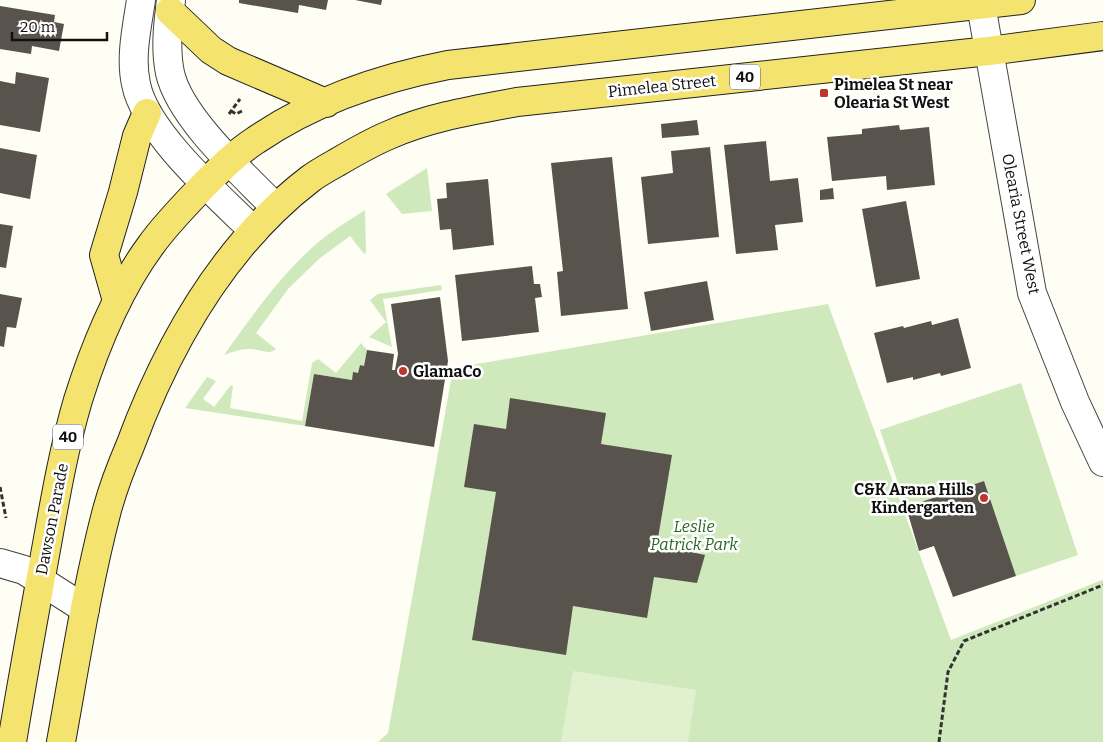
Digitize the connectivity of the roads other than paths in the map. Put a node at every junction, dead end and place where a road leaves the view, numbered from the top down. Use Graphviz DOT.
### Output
graph roads {
  1 [pos="141,0"];
  2 [pos="1021,0"];
  3 [pos="981,5"];
  4 [pos="170,6"];
  5 [pos="1103,36"];
  6 [pos="989,51"];
  7 [pos="326,102"];
  8 [pos="147,113"];
  9 [pos="230,160"];
  10 [pos="206,184"];
  11 [pos="276,208"];
  12 [pos="254,231"];
  13 [pos="117,301"];
  14 [pos="1103,462"];
  15 [pos="0,563"];
  16 [pos="41,579"];
  17 [pos="85,609"];
  18 [pos="12,742"];
  19 [pos="61,742"];
  1 -- 8 [label="street"];
  2 -- 3 [label="main road, 40"];
  3 -- 6 [label="street, Olearia Street West"];
  3 -- 7 [label="main road, 40"];
  4 -- 7 [label="main road"];
  4 -- 9 [label="street"];
  5 -- 6 [label="main road, Pimelea Street / 40"];
  6 -- 11 [label="main road, Pimelea Street / 40"];
  6 -- 14 [label="street, Olearia Street West"];
  7 -- 9 [label="main road, 40"];
  8 -- 10 [label="street"];
  8 -- 13 [label="main road"];
  9 -- 10 [label="main road, Dawson Parade / 40"];
  9 -- 11 [label="street"];
  10 -- 12 [label="street"];
  10 -- 13 [label="main road, Dawson Parade / 40"];
  11 -- 12 [label="main road, 40"];
  12 -- 17 [label="main road, 40"];
  13 -- 16 [label="main road, Dawson Parade / 40"];
  15 -- 16 [label="street"];
  16 -- 17 [label="street"];
  16 -- 18 [label="main road, Dawson Parade / 40"];
  17 -- 19 [label="main road, 40"];
}
